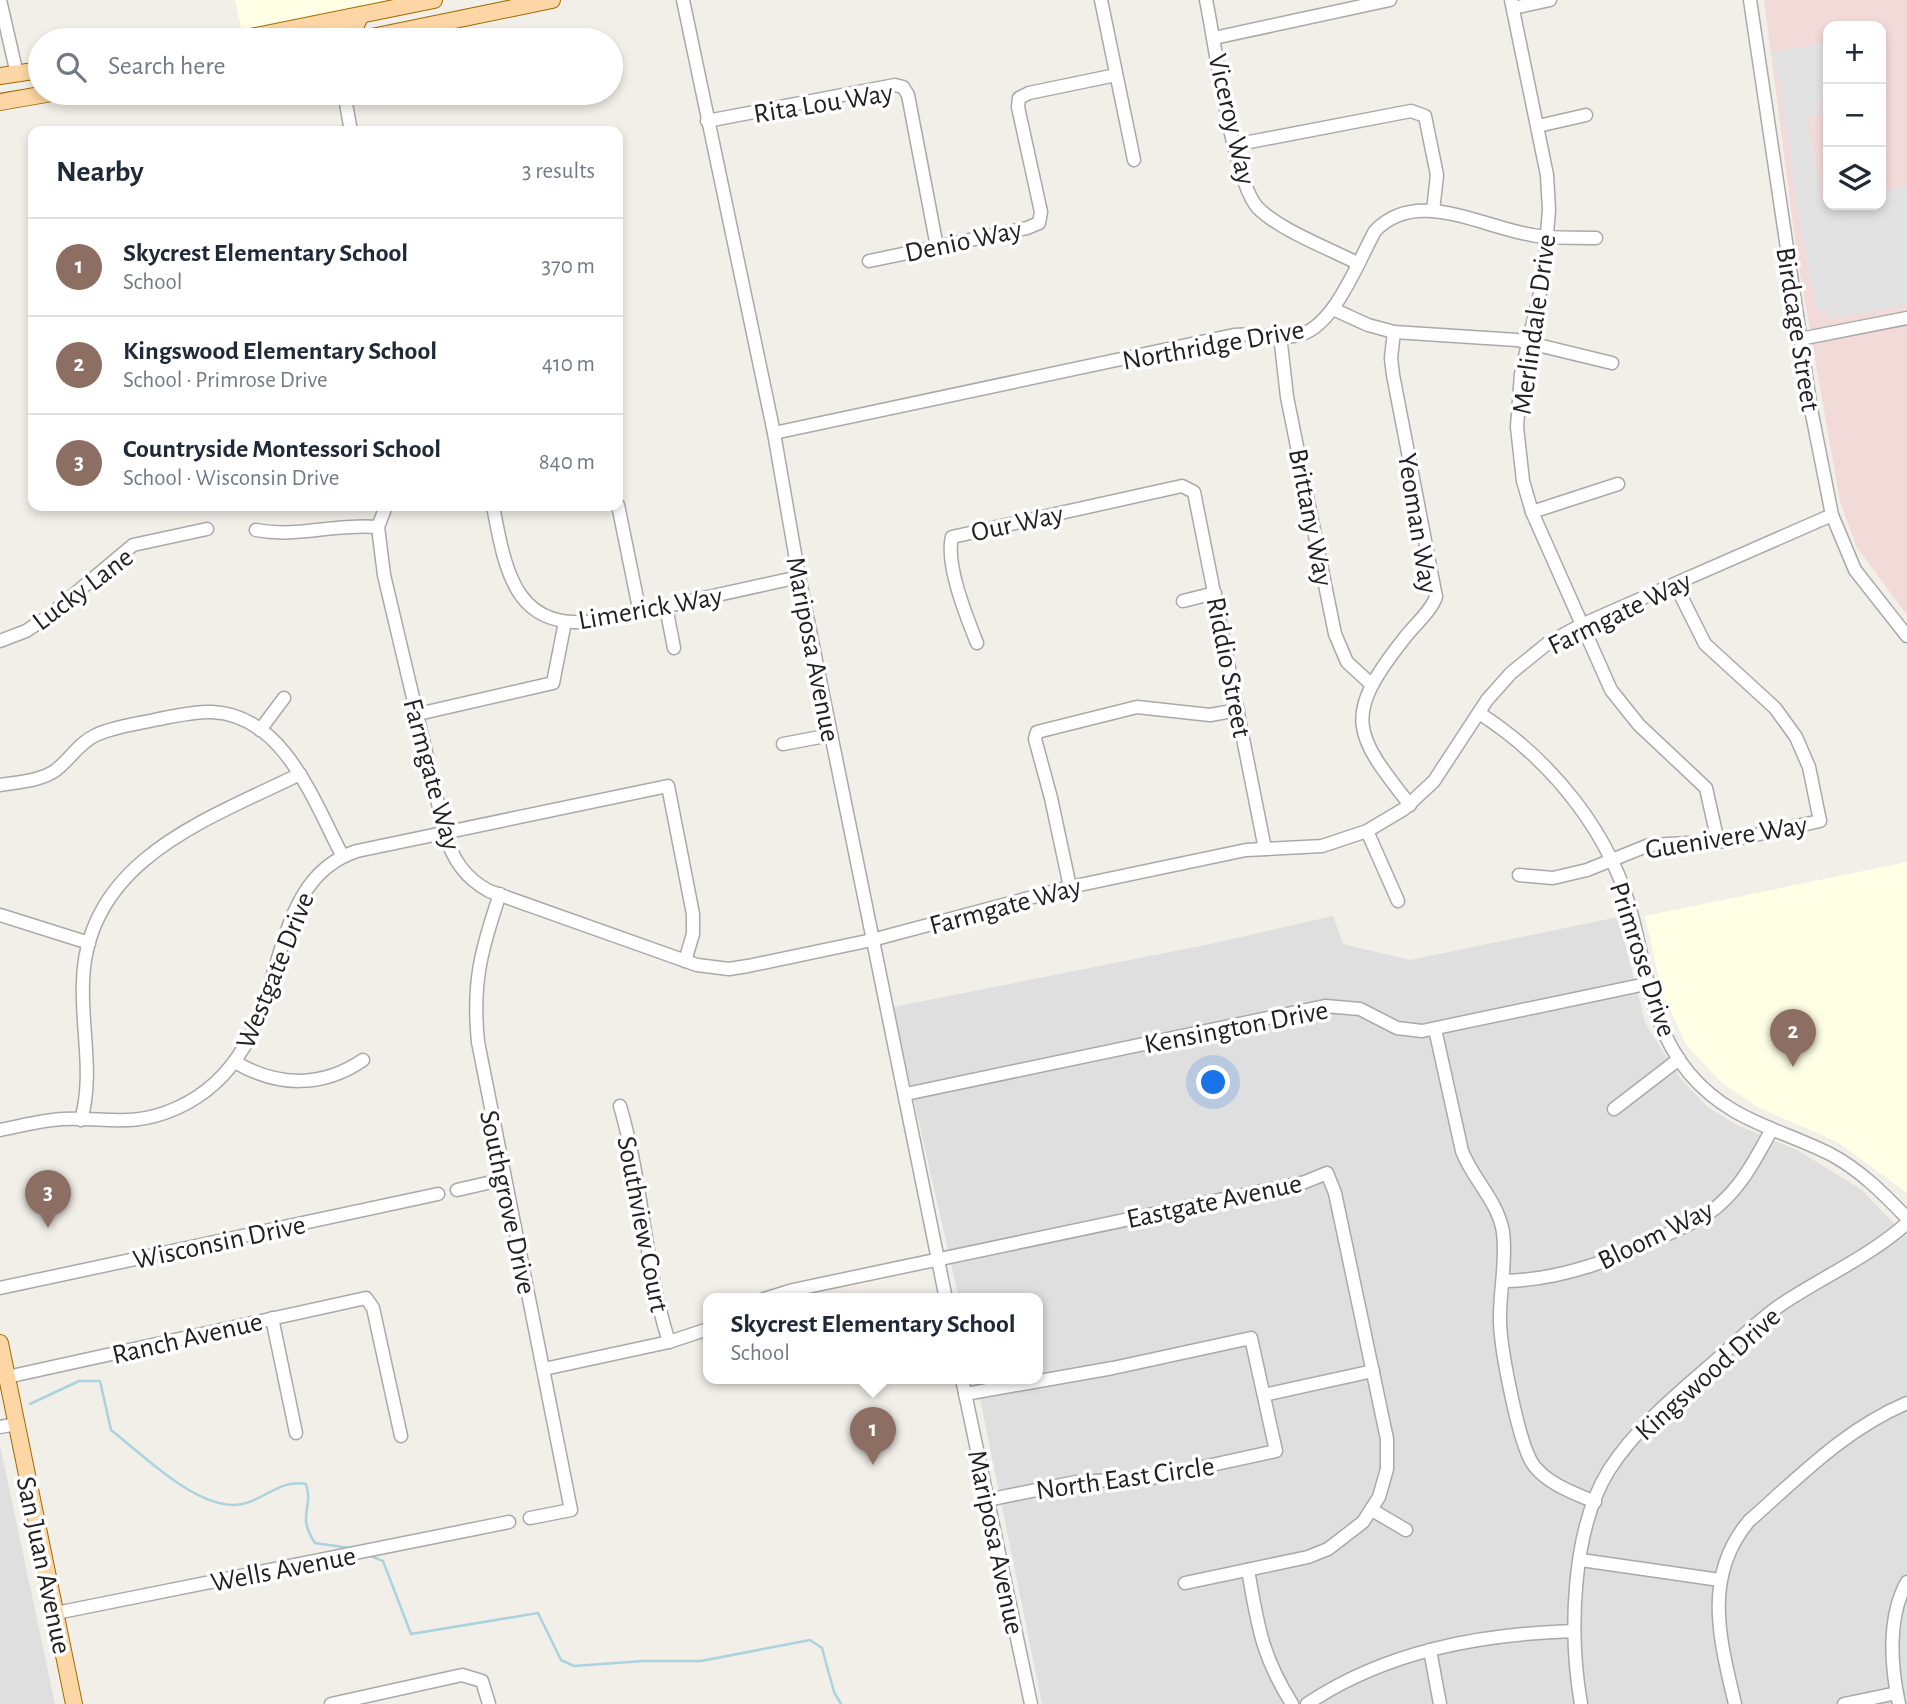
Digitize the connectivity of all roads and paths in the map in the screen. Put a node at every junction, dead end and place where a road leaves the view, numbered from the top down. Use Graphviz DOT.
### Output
graph roads {
  1 [pos="0,0"];
  2 [pos="434,0"];
  3 [pos="552,0"];
  4 [pos="683,0"];
  5 [pos="1101,0"];
  6 [pos="1206,0"];
  7 [pos="1391,0"];
  8 [pos="1550,0"];
  9 [pos="1750,0"];
  10 [pos="1512,4"];
  11 [pos="361,15"];
  12 [pos="296,28"];
  13 [pos="354,28"];
  14 [pos="416,28"];
  15 [pos="1214,38"];
  16 [pos="28,72"];
  17 [pos="17,74"];
  18 [pos="1116,75"];
  19 [pos="0,76"];
  20 [pos="28,90"];
  21 [pos="0,95"];
  22 [pos="28,97"];
  23 [pos="20,98"];
  24 [pos="0,102"];
  25 [pos="346,105"];
  26 [pos="1586,115"];
  27 [pos="706,121"];
  28 [pos="350,126"];
  29 [pos="1538,126"];
  30 [pos="1234,145"];
  31 [pos="1134,160"];
  32 [pos="1433,211"];
  33 [pos="1547,236"];
  34 [pos="1596,238"];
  35 [pos="937,247"];
  36 [pos="870,261"];
  37 [pos="1357,262"];
  38 [pos="1333,309"];
  39 [pos="1907,318"];
  40 [pos="1394,332"];
  41 [pos="1280,335"];
  42 [pos="1800,339"];
  43 [pos="1530,342"];
  44 [pos="1612,363"];
  45 [pos="774,433"];
  46 [pos="1618,484"];
  47 [pos="1190,488"];
  48 [pos="384,511"];
  49 [pos="494,511"];
  50 [pos="619,511"];
  51 [pos="1532,512"];
  52 [pos="1832,515"];
  53 [pos="378,527"];
  54 [pos="207,529"];
  55 [pos="256,530"];
  56 [pos="799,578"];
  57 [pos="1675,584"];
  58 [pos="1215,593"];
  59 [pos="1183,601"];
  60 [pos="666,607"];
  61 [pos="640,613"];
  62 [pos="565,622"];
  63 [pos="1581,625"];
  64 [pos="1907,636"];
  65 [pos="0,641"];
  66 [pos="977,643"];
  67 [pos="674,648"];
  68 [pos="1372,685"];
  69 [pos="284,698"];
  70 [pos="1238,710"];
  71 [pos="1479,713"];
  72 [pos="418,714"];
  73 [pos="260,730"];
  74 [pos="831,735"];
  75 [pos="783,744"];
  76 [pos="300,774"];
  77 [pos="0,785"];
  78 [pos="1410,805"];
  79 [pos="1367,831"];
  80 [pos="445,833"];
  81 [pos="1718,842"];
  82 [pos="1265,849"];
  83 [pos="342,855"];
  84 [pos="1612,859"];
  85 [pos="1519,875"];
  86 [pos="1070,887"];
  87 [pos="500,894"];
  88 [pos="1398,901"];
  89 [pos="0,915"];
  90 [pos="873,940"];
  91 [pos="89,943"];
  92 [pos="685,961"];
  93 [pos="1646,984"];
  94 [pos="1435,1028"];
  95 [pos="1679,1059"];
  96 [pos="363,1060"];
  97 [pos="235,1062"];
  98 [pos="906,1094"];
  99 [pos="620,1106"];
  100 [pos="1614,1110"];
  101 [pos="81,1120"];
  102 [pos="0,1130"];
  103 [pos="1771,1131"];
  104 [pos="505,1179"];
  105 [pos="457,1190"];
  106 [pos="438,1194"];
  107 [pos="1907,1220"];
  108 [pos="938,1259"];
  109 [pos="1504,1281"];
  110 [pos="0,1288"];
  111 [pos="790,1293"];
  112 [pos="945,1293"];
  113 [pos="272,1318"];
  114 [pos="703,1331"];
  115 [pos="669,1342"];
  116 [pos="0,1343"];
  117 [pos="544,1369"];
  118 [pos="1373,1371"];
  119 [pos="7,1377"];
  120 [pos="1043,1380"];
  121 [pos="963,1384"];
  122 [pos="1022,1384"];
  123 [pos="965,1394"];
  124 [pos="1264,1395"];
  125 [pos="1907,1403"];
  126 [pos="8,1426"];
  127 [pos="296,1433"];
  128 [pos="401,1436"];
  129 [pos="987,1500"];
  130 [pos="1595,1502"];
  131 [pos="1372,1510"];
  132 [pos="530,1518"];
  133 [pos="509,1522"];
  134 [pos="1406,1530"];
  135 [pos="1581,1560"];
  136 [pos="1248,1570"];
  137 [pos="1720,1580"];
  138 [pos="1185,1583"];
  139 [pos="1907,1583"];
  140 [pos="56,1613"];
  141 [pos="1574,1631"];
  142 [pos="1430,1650"];
  143 [pos="1898,1699"];
  144 [pos="359,1701"];
  145 [pos="74,1704"];
  146 [pos="331,1704"];
  147 [pos="489,1704"];
  148 [pos="1031,1704"];
  149 [pos="1292,1704"];
  150 [pos="1307,1704"];
  151 [pos="1440,1704"];
  152 [pos="1581,1704"];
  153 [pos="1735,1704"];
  154 [pos="1844,1704"];
  1 -- 17 [label="street"];
  2 -- 11 [label="main road"];
  3 -- 14 [label="main road"];
  4 -- 27 [label="street, Mariposa Avenue"];
  5 -- 18 [label="street"];
  6 -- 15 [label="street, Viceroy Way"];
  7 -- 15 [label="street"];
  8 -- 10 [label="street, Merlindale Drive"];
  9 -- 42 [label="street, Birdcage Street"];
  10 -- 29 [label="street, Merlindale Drive"];
  11 -- 12 [label="main road"];
  11 -- 13 [label="main road"];
  15 -- 30 [label="street, Viceroy Way"];
  16 -- 17 [label="main road"];
  17 -- 19 [label="main road"];
  17 -- 21 [label="main road"];
  18 -- 31 [label="street"];
  18 -- 35 [label="street, Denio Way"];
  20 -- 23 [label="main road"];
  22 -- 23 [label="main road"];
  23 -- 24 [label="main road"];
  25 -- 28 [label="street"];
  26 -- 29 [label="street"];
  27 -- 35 [label="street, Rita Lou Way"];
  27 -- 45 [label="street, Mariposa Avenue"];
  29 -- 33 [label="street, Merlindale Drive"];
  30 -- 32 [label="street"];
  30 -- 37 [label="street, Viceroy Way"];
  32 -- 33 [label="street, Northridge Drive"];
  32 -- 37 [label="street, Northridge Drive"];
  33 -- 34 [label="street, Northridge Drive"];
  33 -- 43 [label="street, Merlindale Drive"];
  35 -- 36 [label="street, Denio Way"];
  37 -- 38 [label="street, Northridge Drive"];
  38 -- 40 [label="street"];
  38 -- 41 [label="street, Northridge Drive"];
  39 -- 42 [label="street"];
  40 -- 43 [label="street"];
  40 -- 68 [label="street, Yeoman Way"];
  41 -- 45 [label="street, Northridge Drive"];
  41 -- 68 [label="street, Brittany Way"];
  42 -- 52 [label="street, Birdcage Street"];
  43 -- 44 [label="street"];
  43 -- 51 [label="street, Merlindale Drive"];
  45 -- 56 [label="street, Mariposa Avenue"];
  46 -- 51 [label="street"];
  47 -- 58 [label="street, Riddio Street"];
  47 -- 66 [label="street, Our Way"];
  48 -- 53 [label="street, Farmgate Way"];
  49 -- 62 [label="street, Limerick Way"];
  50 -- 61 [label="street"];
  51 -- 63 [label="street, Merlindale Drive"];
  52 -- 57 [label="street, Farmgate Way"];
  52 -- 64 [label="street, Birdcage Street"];
  53 -- 55 [label="street"];
  53 -- 72 [label="street, Farmgate Way"];
  54 -- 65 [label="street, Lucky Lane"];
  56 -- 60 [label="street, Limerick Way"];
  56 -- 74 [label="street, Mariposa Avenue"];
  57 -- 63 [label="street, Farmgate Way"];
  57 -- 81 [label="street, Guenivere Way"];
  58 -- 59 [label="street"];
  58 -- 70 [label="street, Riddio Street"];
  60 -- 61 [label="street, Limerick Way"];
  60 -- 67 [label="street"];
  61 -- 62 [label="street, Limerick Way"];
  62 -- 72 [label="street"];
  63 -- 71 [label="street, Farmgate Way"];
  63 -- 81 [label="street, Merlindale Drive"];
  68 -- 78 [label="street, Yeoman Way"];
  69 -- 73 [label="street"];
  70 -- 82 [label="street, Riddio Street"];
  70 -- 86 [label="street"];
  71 -- 78 [label="street, Farmgate Way"];
  71 -- 84 [label="street, Primrose Drive"];
  72 -- 80 [label="street, Farmgate Way"];
  73 -- 76 [label="street"];
  73 -- 77 [label="street"];
  74 -- 75 [label="street"];
  74 -- 90 [label="street, Mariposa Avenue"];
  76 -- 83 [label="street"];
  76 -- 91 [label="street"];
  78 -- 79 [label="street, Farmgate Way"];
  79 -- 82 [label="street, Farmgate Way"];
  79 -- 88 [label="street"];
  80 -- 83 [label="street, Westgate Drive"];
  80 -- 87 [label="street, Farmgate Way"];
  80 -- 92 [label="street, Westgate Drive"];
  81 -- 84 [label="street, Guenivere Way"];
  82 -- 86 [label="street, Farmgate Way"];
  83 -- 97 [label="street, Westgate Drive"];
  84 -- 85 [label="street, Guenivere Way"];
  84 -- 93 [label="street, Primrose Drive"];
  86 -- 90 [label="street, Farmgate Way"];
  87 -- 92 [label="street, Farmgate Way"];
  87 -- 104 [label="street, Southgrove Drive"];
  89 -- 91 [label="street"];
  90 -- 92 [label="street, Farmgate Way"];
  90 -- 98 [label="street, Mariposa Avenue"];
  91 -- 101 [label="street"];
  93 -- 94 [label="street, Kensington Drive"];
  93 -- 95 [label="street, Primrose Drive"];
  94 -- 98 [label="street, Kensington Drive"];
  94 -- 109 [label="street"];
  95 -- 100 [label="street"];
  95 -- 103 [label="street, Primrose Drive"];
  96 -- 97 [label="street"];
  97 -- 101 [label="street, Westgate Drive"];
  98 -- 108 [label="street, Mariposa Avenue"];
  99 -- 115 [label="street, Southview Court"];
  101 -- 102 [label="street, Westgate Drive"];
  103 -- 107 [label="street, Primrose Drive"];
  103 -- 109 [label="street, Bloom Way"];
  104 -- 105 [label="street"];
  104 -- 117 [label="street, Southgrove Drive"];
  106 -- 110 [label="street, Wisconsin Drive"];
  107 -- 130 [label="street, Kingswood Drive"];
  108 -- 111 [label="street, Eastgate Avenue"];
  108 -- 112 [label="street, Mariposa Avenue"];
  108 -- 118 [label="street, Eastgate Avenue"];
  109 -- 130 [label="street"];
  113 -- 119 [label="street, Ranch Avenue"];
  113 -- 127 [label="street"];
  113 -- 128 [label="street, Ranch Avenue"];
  114 -- 115 [label="street"];
  115 -- 117 [label="street"];
  116 -- 119 [label="main road, San Juan Avenue"];
  117 -- 132 [label="street, Southgrove Drive"];
  118 -- 124 [label="street"];
  118 -- 131 [label="street, Eastgate Avenue"];
  119 -- 126 [label="main road, San Juan Avenue"];
  120 -- 124 [label="street, North East Circle"];
  121 -- 123 [label="street, Mariposa Avenue"];
  122 -- 123 [label="street, North East Circle"];
  123 -- 129 [label="street, Mariposa Avenue"];
  124 -- 129 [label="street, North East Circle"];
  125 -- 137 [label="street"];
  126 -- 140 [label="main road, San Juan Avenue"];
  129 -- 148 [label="street, Mariposa Avenue"];
  130 -- 135 [label="street, Kingswood Drive"];
  131 -- 134 [label="street"];
  131 -- 136 [label="street, Eastgate Avenue"];
  133 -- 140 [label="street, Wells Avenue"];
  135 -- 137 [label="street"];
  135 -- 141 [label="street, Kingswood Drive"];
  136 -- 138 [label="street, Eastgate Avenue"];
  136 -- 149 [label="street"];
  137 -- 153 [label="street"];
  139 -- 143 [label="street"];
  140 -- 145 [label="main road, San Juan Avenue"];
  141 -- 142 [label="street"];
  141 -- 152 [label="street, Kingswood Drive"];
  142 -- 150 [label="street"];
  142 -- 151 [label="street"];
  143 -- 154 [label="street"];
  144 -- 146 [label="street"];
  144 -- 147 [label="street"];
}
